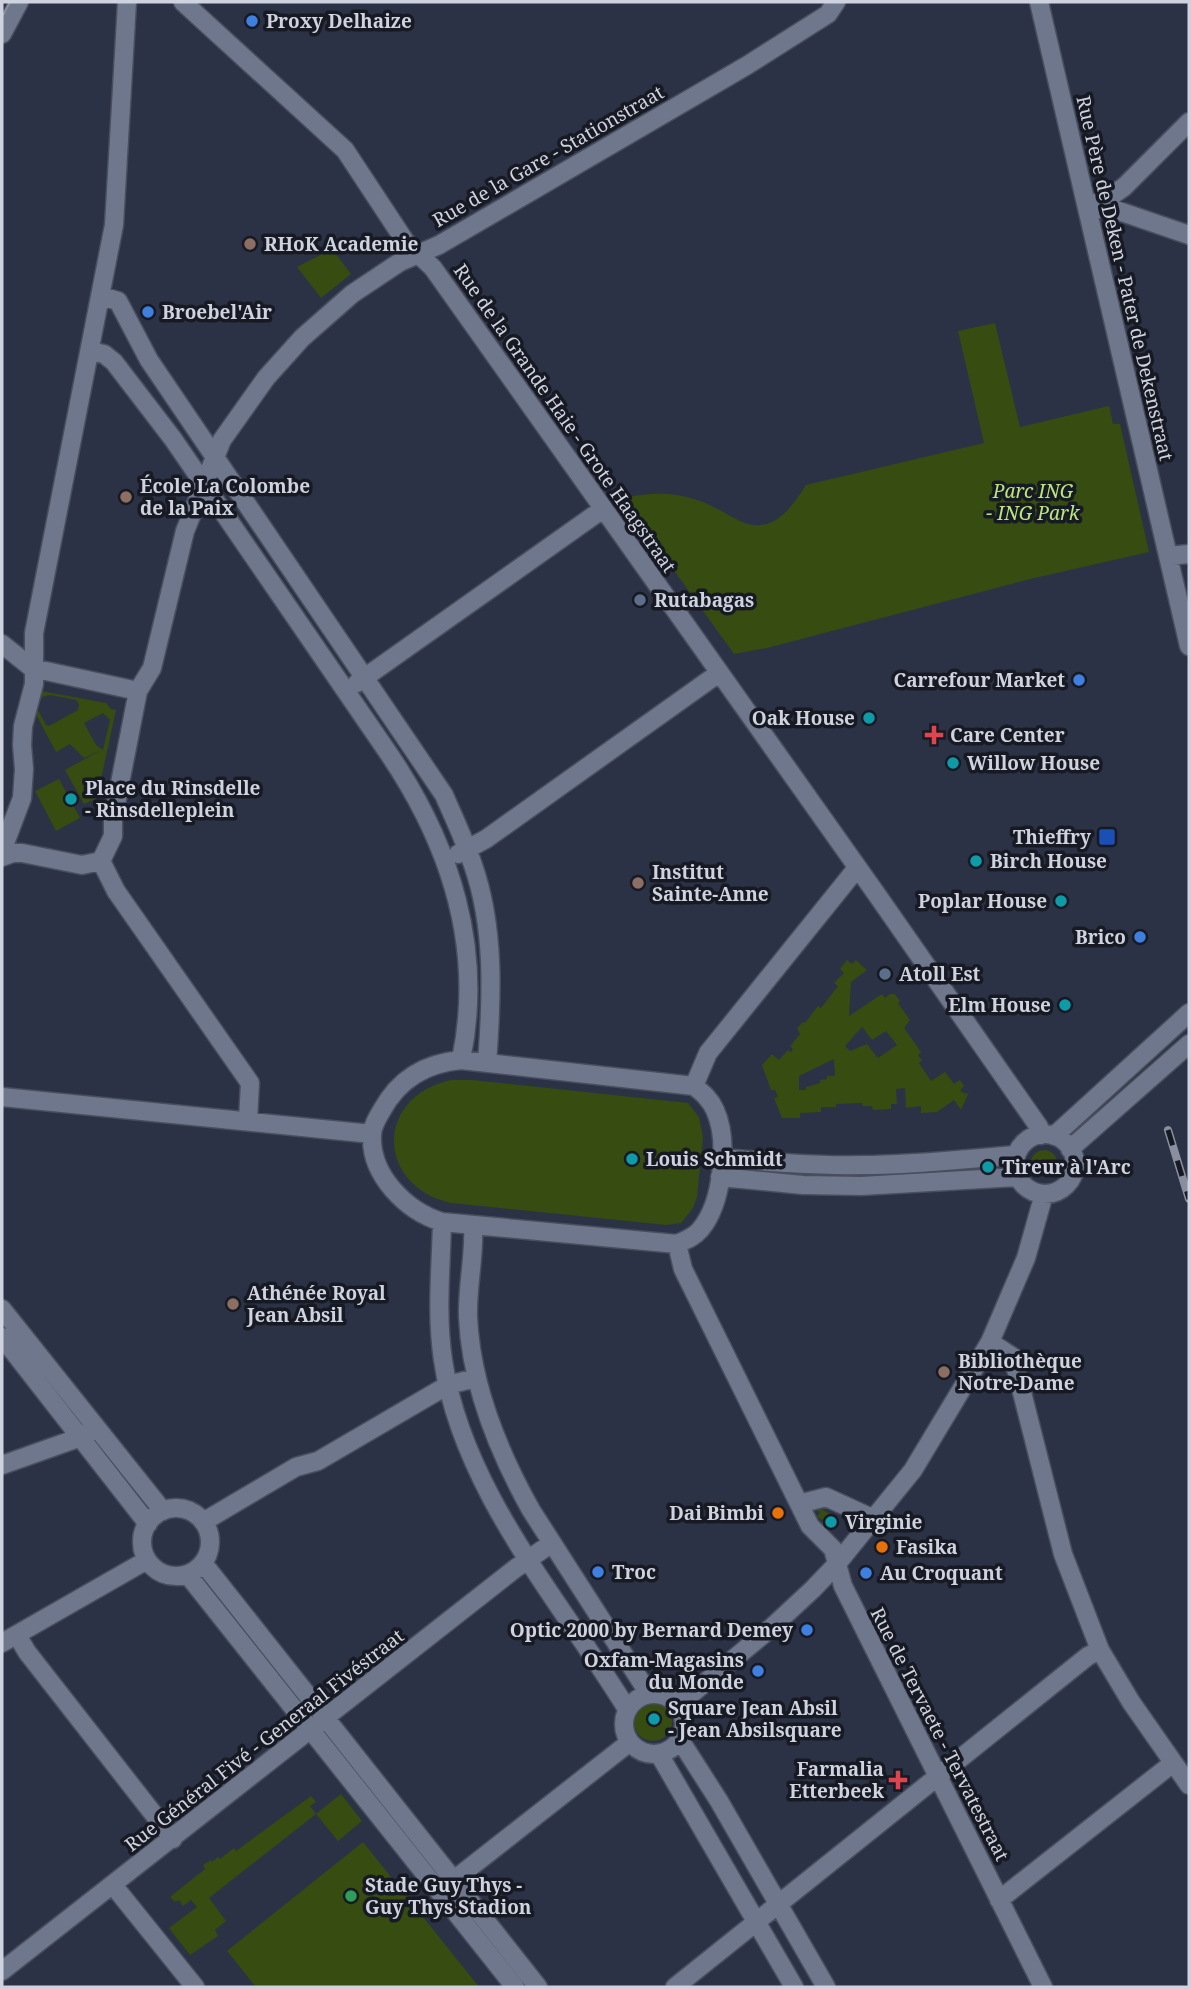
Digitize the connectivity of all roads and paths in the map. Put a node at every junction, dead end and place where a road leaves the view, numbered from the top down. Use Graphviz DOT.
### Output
graph roads {
  1 [pos="19,2"];
  2 [pos="127,2"];
  3 [pos="183,2"];
  4 [pos="836,2"];
  5 [pos="1039,2"];
  6 [pos="2,34"];
  7 [pos="1189,122"];
  8 [pos="1087,207"];
  9 [pos="1189,235"];
  10 [pos="419,254"];
  11 [pos="101,296"];
  12 [pos="90,351"];
  13 [pos="215,457"];
  14 [pos="203,485"];
  15 [pos="603,509"];
  16 [pos="1189,554"];
  17 [pos="1168,556"];
  18 [pos="2,644"];
  19 [pos="1189,646"];
  20 [pos="32,668"];
  21 [pos="719,673"];
  22 [pos="365,677"];
  23 [pos="345,690"];
  24 [pos="138,691"];
  25 [pos="2,850"];
  26 [pos="467,850"];
  27 [pos="2,857"];
  28 [pos="446,859"];
  29 [pos="101,861"];
  30 [pos="857,867"];
  31 [pos="1189,1013"];
  32 [pos="1189,1044"];
  33 [pos="461,1060"];
  34 [pos="487,1063"];
  35 [pos="1117,1078"];
  36 [pos="694,1086"];
  37 [pos="2,1097"];
  38 [pos="1120,1106"];
  39 [pos="248,1120"];
  40 [pos="372,1133"];
  41 [pos="1048,1136"];
  42 [pos="1070,1149"];
  43 [pos="1016,1155"];
  44 [pos="723,1158"];
  45 [pos="720,1177"];
  46 [pos="1018,1177"];
  47 [pos="1044,1194"];
  48 [pos="442,1222"];
  49 [pos="473,1226"];
  50 [pos="677,1244"];
  51 [pos="2,1309"];
  52 [pos="2,1337"];
  53 [pos="990,1342"];
  54 [pos="476,1378"];
  55 [pos="448,1385"];
  56 [pos="89,1432"];
  57 [pos="2,1465"];
  58 [pos="799,1504"];
  59 [pos="163,1511"];
  60 [pos="874,1519"];
  61 [pos="203,1522"];
  62 [pos="148,1524"];
  63 [pos="552,1543"];
  64 [pos="528,1559"];
  65 [pos="147,1560"];
  66 [pos="203,1563"];
  67 [pos="836,1565"];
  68 [pos="187,1574"];
  69 [pos="9,1639"];
  70 [pos="1100,1650"];
  71 [pos="649,1693"];
  72 [pos="678,1705"];
  73 [pos="627,1709"];
  74 [pos="326,1718"];
  75 [pos="312,1730"];
  76 [pos="680,1740"];
  77 [pos="630,1742"];
  78 [pos="659,1754"];
  79 [pos="1172,1763"];
  80 [pos="938,1775"];
  81 [pos="1189,1785"];
  82 [pos="173,1839"];
  83 [pos="113,1885"];
  84 [pos="447,1886"];
  85 [pos="999,1900"];
  86 [pos="778,1904"];
  87 [pos="756,1922"];
  88 [pos="2,1973"];
  89 [pos="12,1987"];
  90 [pos="195,1987"];
  91 [pos="515,1987"];
  92 [pos="538,1987"];
  93 [pos="675,1987"];
  94 [pos="794,1987"];
  95 [pos="826,1987"];
  96 [pos="1043,1987"];
  1 -- 6 [label="street"];
  2 -- 11 [label="street"];
  3 -- 10 [label="street, Rue de la Grande Haie - Grote Haagstraat"];
  4 -- 10 [label="street, Rue de la Gare - Stationstraat"];
  5 -- 8 [label="street, Rue Père de Deken - Pater de Dekenstraat"];
  7 -- 8 [label="street"];
  8 -- 9 [label="street"];
  8 -- 17 [label="street, Rue Père de Deken - Pater de Dekenstraat"];
  10 -- 13 [label="street, Rue de la Gare - Stationstraat"];
  10 -- 15 [label="street, Rue de la Grande Haie - Grote Haagstraat"];
  11 -- 12 [label="street"];
  11 -- 13 [label="street"];
  12 -- 14 [label="street"];
  12 -- 20 [label="street"];
  13 -- 14 [label="street, Rue de la Gare - Stationstraat"];
  13 -- 22 [label="street"];
  14 -- 23 [label="street"];
  14 -- 24 [label="street, Rue de la Gare - Stationstraat"];
  15 -- 21 [label="street, Rue de la Grande Haie - Grote Haagstraat"];
  15 -- 22 [label="street"];
  16 -- 17 [label="street"];
  17 -- 19 [label="street, Rue Père de Deken - Pater de Dekenstraat"];
  18 -- 20 [label="street"];
  20 -- 24 [label="street"];
  20 -- 25 [label="street"];
  21 -- 26 [label="street"];
  21 -- 30 [label="street, Rue de la Grande Haie - Grote Haagstraat"];
  22 -- 23 [label="street"];
  22 -- 26 [label="street"];
  23 -- 28 [label="street"];
  24 -- 29 [label="street"];
  26 -- 28 [label="street"];
  26 -- 34 [label="street"];
  27 -- 29 [label="street"];
  28 -- 33 [label="street"];
  29 -- 39 [label="street"];
  30 -- 36 [label="street"];
  30 -- 41 [label="street, Rue de la Grande Haie - Grote Haagstraat"];
  31 -- 35 [label="street"];
  32 -- 38 [label="street"];
  33 -- 34 [label="street"];
  33 -- 40 [label="street"];
  34 -- 36 [label="street"];
  35 -- 38 [label="street"];
  35 -- 41 [label="street"];
  36 -- 44 [label="street"];
  37 -- 39 [label="street"];
  38 -- 42 [label="street"];
  39 -- 40 [label="street"];
  40 -- 48 [label="street"];
  41 -- 42 [label="street"];
  41 -- 43 [label="street"];
  42 -- 47 [label="street"];
  43 -- 44 [label="street"];
  43 -- 46 [label="street"];
  44 -- 45 [label="street"];
  45 -- 46 [label="street"];
  45 -- 50 [label="street"];
  46 -- 47 [label="street"];
  47 -- 53 [label="street"];
  48 -- 49 [label="street"];
  48 -- 55 [label="street"];
  49 -- 50 [label="street"];
  49 -- 54 [label="street"];
  50 -- 58 [label="street, Rue de Tervaete - Tervatestraat"];
  51 -- 56 [label="street"];
  52 -- 56 [label="street"];
  53 -- 60 [label="street"];
  53 -- 70 [label="street"];
  54 -- 55 [label="street"];
  54 -- 63 [label="street"];
  55 -- 61 [label="street"];
  55 -- 64 [label="street"];
  56 -- 57 [label="street"];
  56 -- 59 [label="street"];
  56 -- 62 [label="street"];
  58 -- 60 [label="street"];
  58 -- 67 [label="street, Rue de Tervaete - Tervatestraat"];
  59 -- 61 [label="street"];
  59 -- 62 [label="street"];
  60 -- 67 [label="street"];
  61 -- 66 [label="street"];
  62 -- 65 [label="street"];
  63 -- 64 [label="street, Rue Général Fivé - Generaal Fivéstraat"];
  63 -- 71 [label="street"];
  64 -- 73 [label="street"];
  64 -- 74 [label="street, Rue Général Fivé - Generaal Fivéstraat"];
  65 -- 68 [label="street"];
  65 -- 69 [label="street"];
  66 -- 68 [label="street"];
  66 -- 74 [label="street"];
  67 -- 72 [label="street"];
  67 -- 80 [label="street, Rue de Tervaete - Tervatestraat"];
  68 -- 75 [label="street"];
  69 -- 82 [label="street"];
  70 -- 79 [label="street"];
  70 -- 80 [label="street"];
  71 -- 72 [label="street"];
  71 -- 73 [label="street"];
  72 -- 76 [label="street"];
  73 -- 77 [label="street"];
  74 -- 75 [label="street, Rue Général Fivé - Generaal Fivéstraat"];
  74 -- 84 [label="street"];
  75 -- 82 [label="street, Rue Général Fivé - Generaal Fivéstraat"];
  75 -- 84 [label="street"];
  76 -- 78 [label="street"];
  76 -- 86 [label="street"];
  77 -- 78 [label="street"];
  77 -- 84 [label="street"];
  78 -- 87 [label="street"];
  79 -- 81 [label="street"];
  79 -- 85 [label="street"];
  80 -- 85 [label="street, Rue de Tervaete - Tervatestraat"];
  80 -- 86 [label="street"];
  82 -- 83 [label="street, Rue Général Fivé - Generaal Fivéstraat"];
  83 -- 88 [label="street, Rue Général Fivé - Generaal Fivéstraat"];
  83 -- 90 [label="street"];
  84 -- 91 [label="street"];
  84 -- 92 [label="street"];
  85 -- 96 [label="street, Rue de Tervaete - Tervatestraat"];
  86 -- 87 [label="street"];
  86 -- 95 [label="street"];
  87 -- 93 [label="street"];
  87 -- 94 [label="street"];
  88 -- 89 [label="street"];
}
